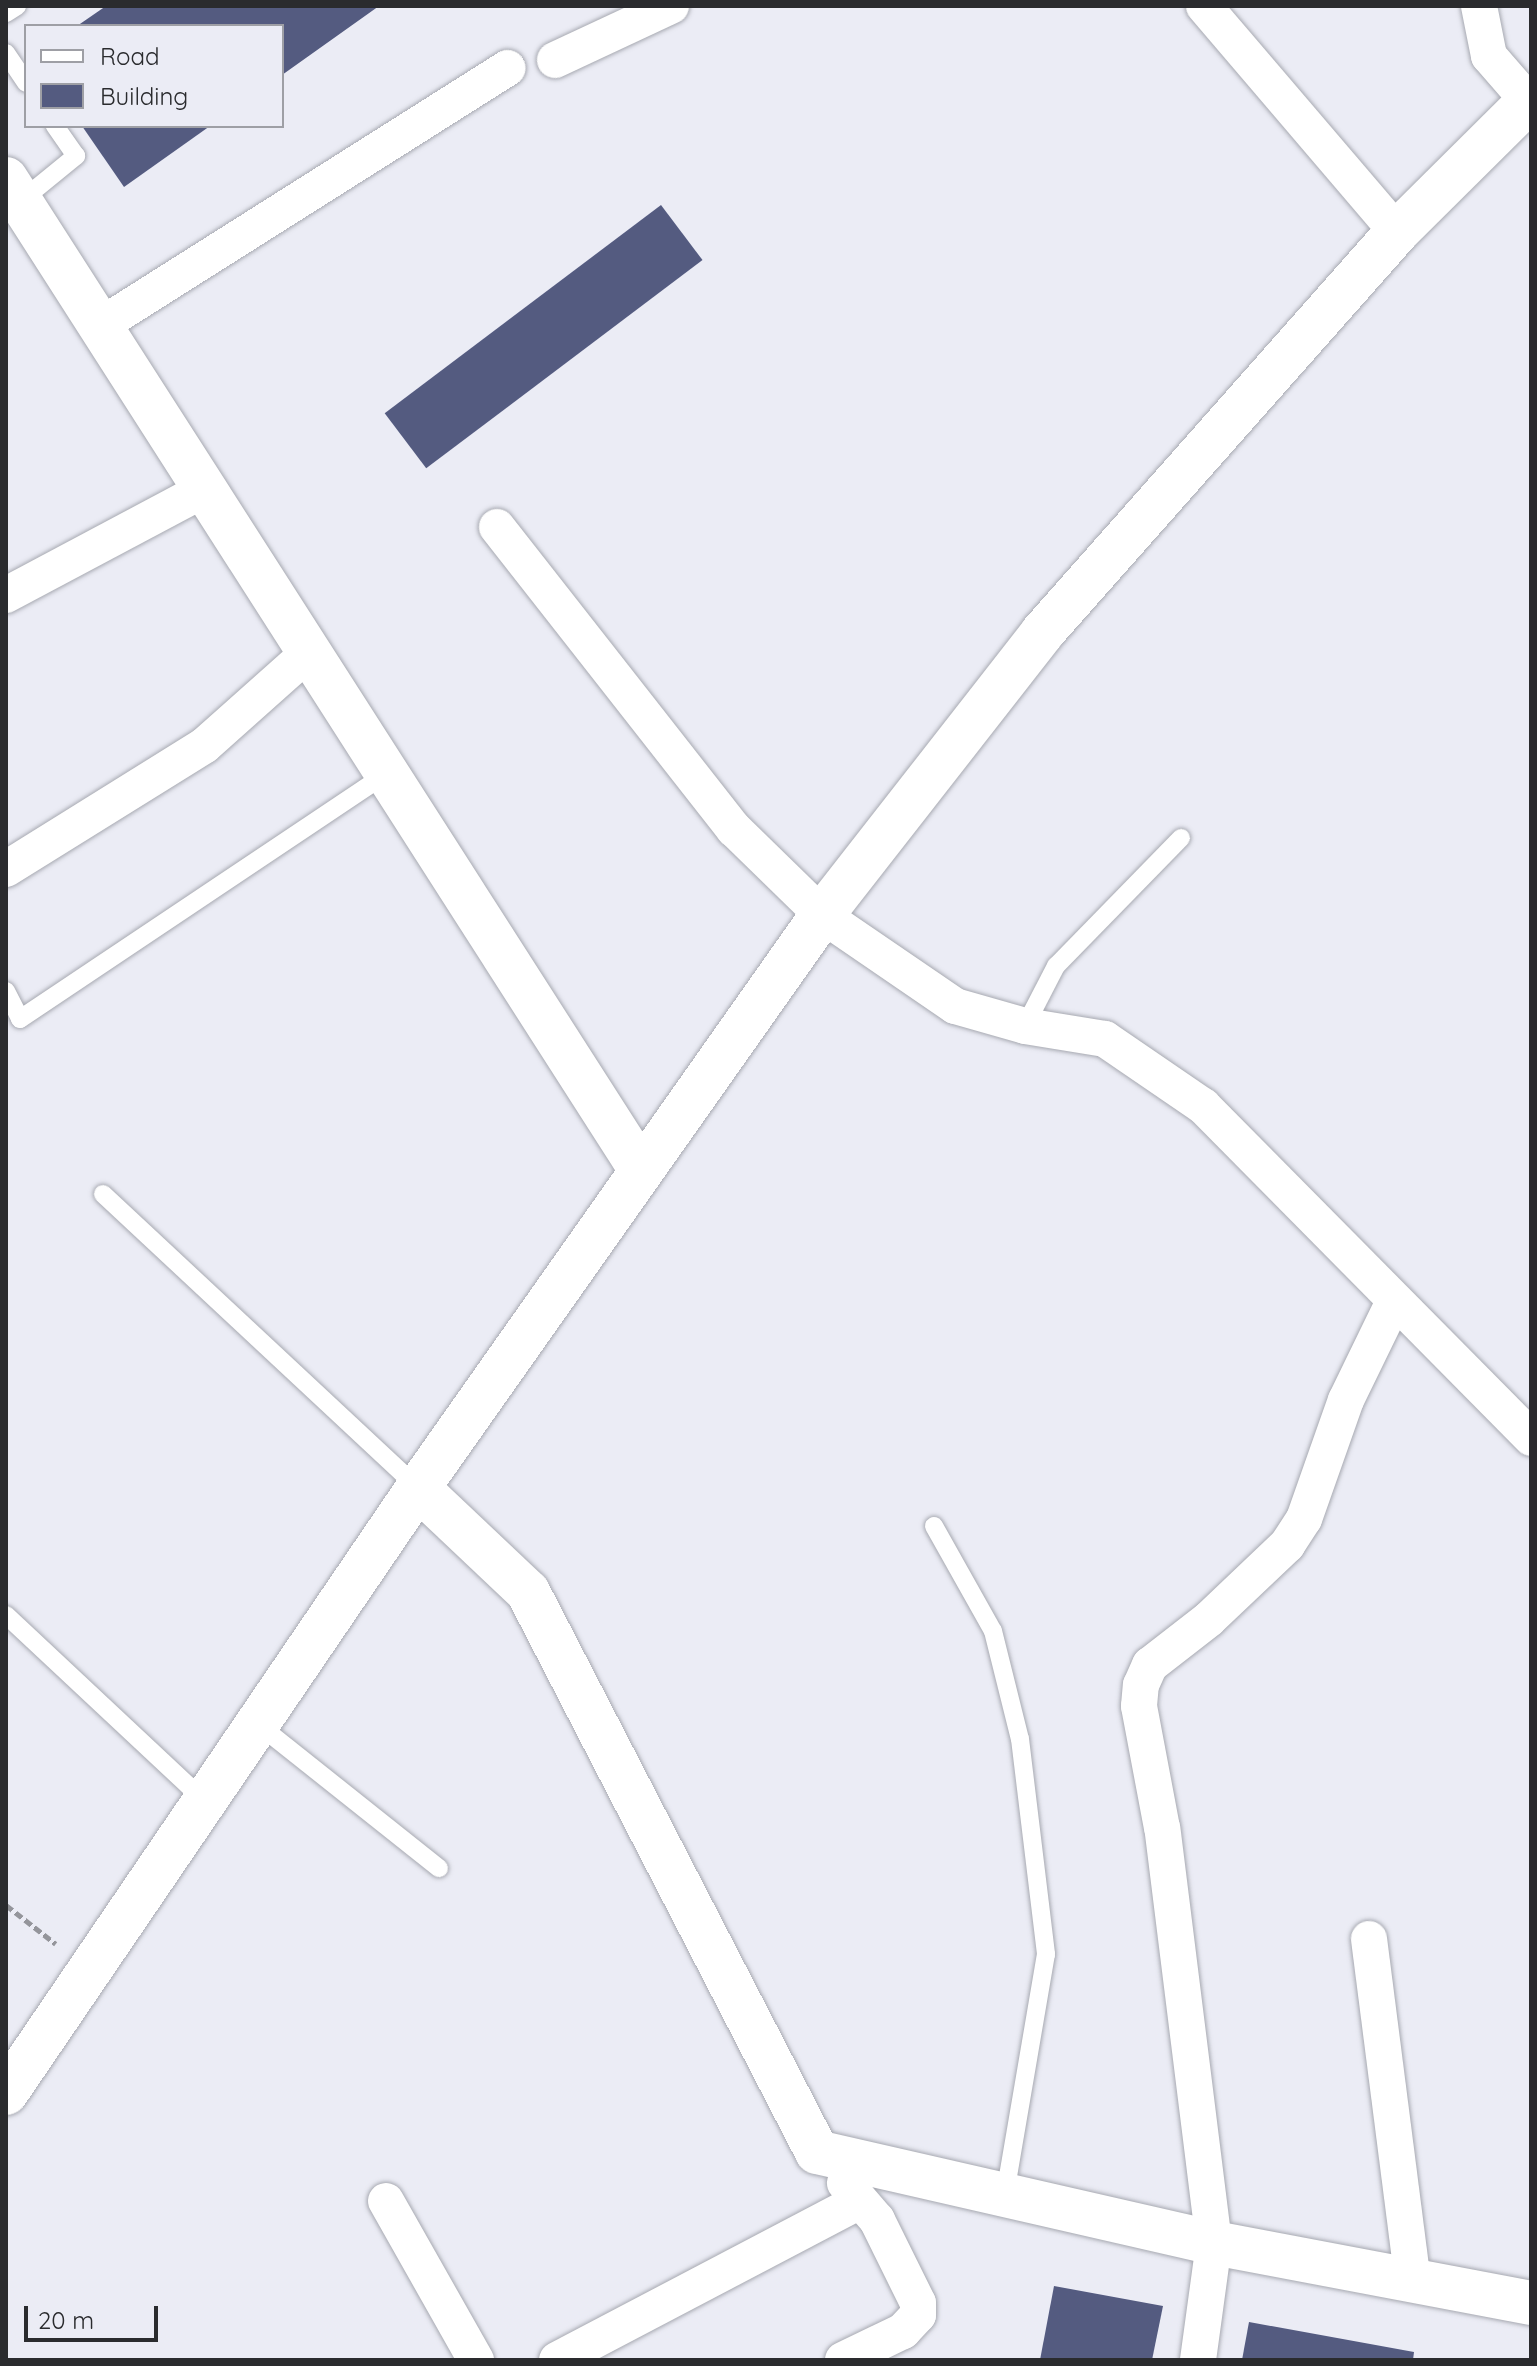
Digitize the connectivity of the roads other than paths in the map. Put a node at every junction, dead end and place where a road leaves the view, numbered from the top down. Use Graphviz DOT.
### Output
graph roads {
  1 [pos="17,6"];
  2 [pos="671,6"];
  3 [pos="1204,6"];
  4 [pos="1479,6"];
  5 [pos="6,13"];
  6 [pos="6,53"];
  7 [pos="555,60"];
  8 [pos="508,68"];
  9 [pos="24,80"];
  10 [pos="1530,101"];
  11 [pos="56,128"];
  12 [pos="14,189"];
  13 [pos="1397,232"];
  14 [pos="101,325"];
  15 [pos="205,489"];
  16 [pos="497,527"];
  17 [pos="6,595"];
  18 [pos="307,654"];
  19 [pos="386,774"];
  20 [pos="1181,838"];
  21 [pos="6,869"];
  22 [pos="822,915"];
  23 [pos="6,991"];
  24 [pos="1025,1026"];
  25 [pos="641,1170"];
  26 [pos="103,1194"];
  27 [pos="1394,1301"];
  28 [pos="1531,1438"];
  29 [pos="418,1488"];
  30 [pos="934,1526"];
  31 [pos="6,1615"];
  32 [pos="259,1725"];
  33 [pos="207,1803"];
  34 [pos="439,1868"];
  35 [pos="1369,1939"];
  36 [pos="6,2093"];
  37 [pos="817,2152"];
  38 [pos="1005,2195"];
  39 [pos="386,2201"];
  40 [pos="860,2201"];
  41 [pos="1214,2243"];
  42 [pos="1413,2282"];
  43 [pos="1531,2303"];
  44 [pos="476,2360"];
  45 [pos="557,2360"];
  46 [pos="843,2360"];
  47 [pos="1198,2360"];
  1 -- 5 [label="lane"];
  2 -- 7 [label="street"];
  3 -- 13 [label="street"];
  4 -- 10 [label="street"];
  6 -- 9 [label="lane"];
  8 -- 14 [label="street"];
  10 -- 13 [label="street"];
  11 -- 12 [label="lane"];
  12 -- 14 [label="street"];
  13 -- 22 [label="street"];
  14 -- 15 [label="street"];
  15 -- 17 [label="street"];
  15 -- 18 [label="street"];
  16 -- 22 [label="street"];
  18 -- 19 [label="street"];
  18 -- 21 [label="street"];
  19 -- 23 [label="lane"];
  19 -- 25 [label="street"];
  20 -- 24 [label="lane"];
  22 -- 24 [label="street"];
  22 -- 25 [label="street"];
  24 -- 27 [label="street"];
  25 -- 29 [label="street"];
  26 -- 29 [label="lane"];
  27 -- 28 [label="street"];
  27 -- 41 [label="street"];
  29 -- 32 [label="street"];
  29 -- 37 [label="street"];
  30 -- 38 [label="lane"];
  31 -- 33 [label="lane"];
  32 -- 33 [label="street"];
  32 -- 34 [label="lane"];
  33 -- 36 [label="street"];
  35 -- 42 [label="street"];
  37 -- 38 [label="street"];
  37 -- 40 [label="street"];
  38 -- 41 [label="street"];
  39 -- 44 [label="street"];
  40 -- 45 [label="street"];
  40 -- 46 [label="street"];
  41 -- 42 [label="street"];
  41 -- 47 [label="street"];
  42 -- 43 [label="street"];
}
